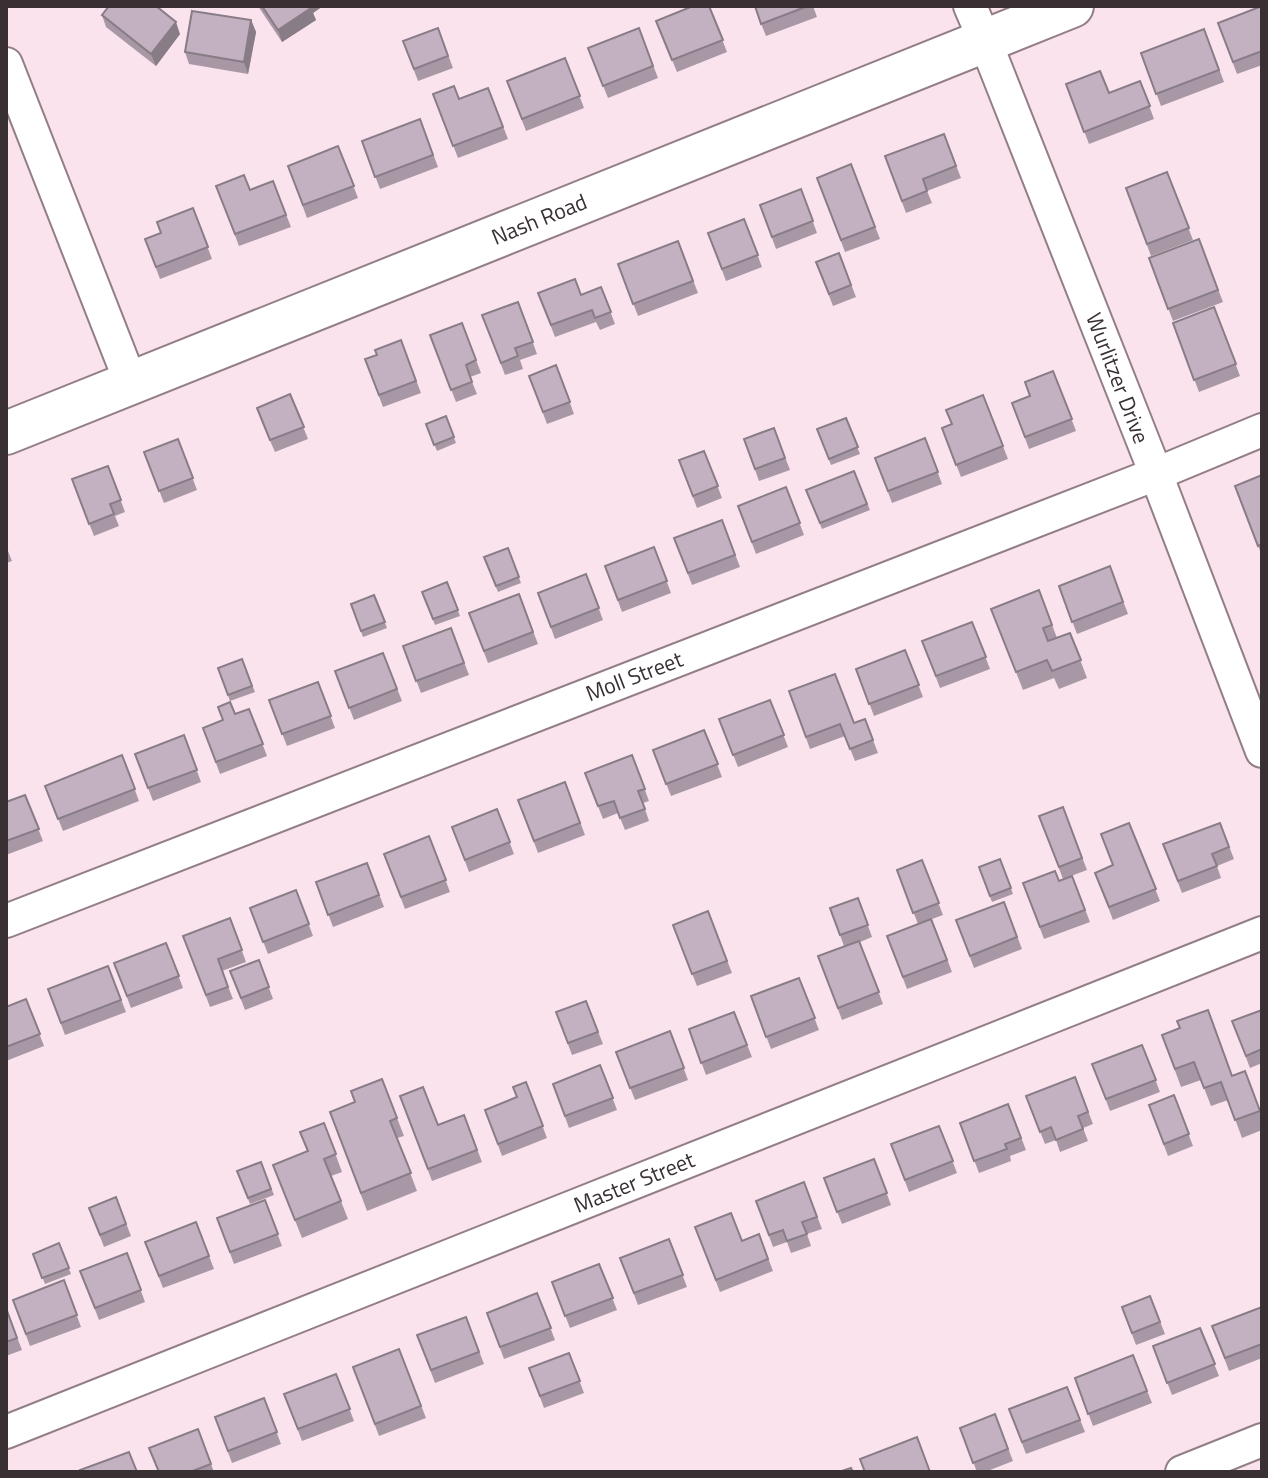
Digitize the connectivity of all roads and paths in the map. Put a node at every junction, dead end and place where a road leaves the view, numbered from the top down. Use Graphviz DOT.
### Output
graph roads {
  1 [pos="1072,6"];
  2 [pos="978,23"];
  3 [pos="6,64"];
  4 [pos="14,109"];
  5 [pos="131,383"];
  6 [pos="1262,430"];
  7 [pos="6,433"];
  8 [pos="1156,474"];
  9 [pos="1262,751"];
  10 [pos="6,921"];
  11 [pos="1262,933"];
  12 [pos="6,1432"];
  13 [pos="1262,1440"];
  14 [pos="1182,1472"];
  1 -- 2 [label="main road, Nash Road"];
  2 -- 5 [label="main road, Nash Road"];
  2 -- 8 [label="street, Wurlitzer Drive"];
  3 -- 4 [label="street"];
  4 -- 5 [label="street"];
  5 -- 7 [label="main road, Nash Road"];
  6 -- 8 [label="street, Moll Street"];
  8 -- 9 [label="street, Wurlitzer Drive"];
  8 -- 10 [label="street, Moll Street"];
  11 -- 12 [label="street, Master Street"];
  13 -- 14 [label="street"];
}
